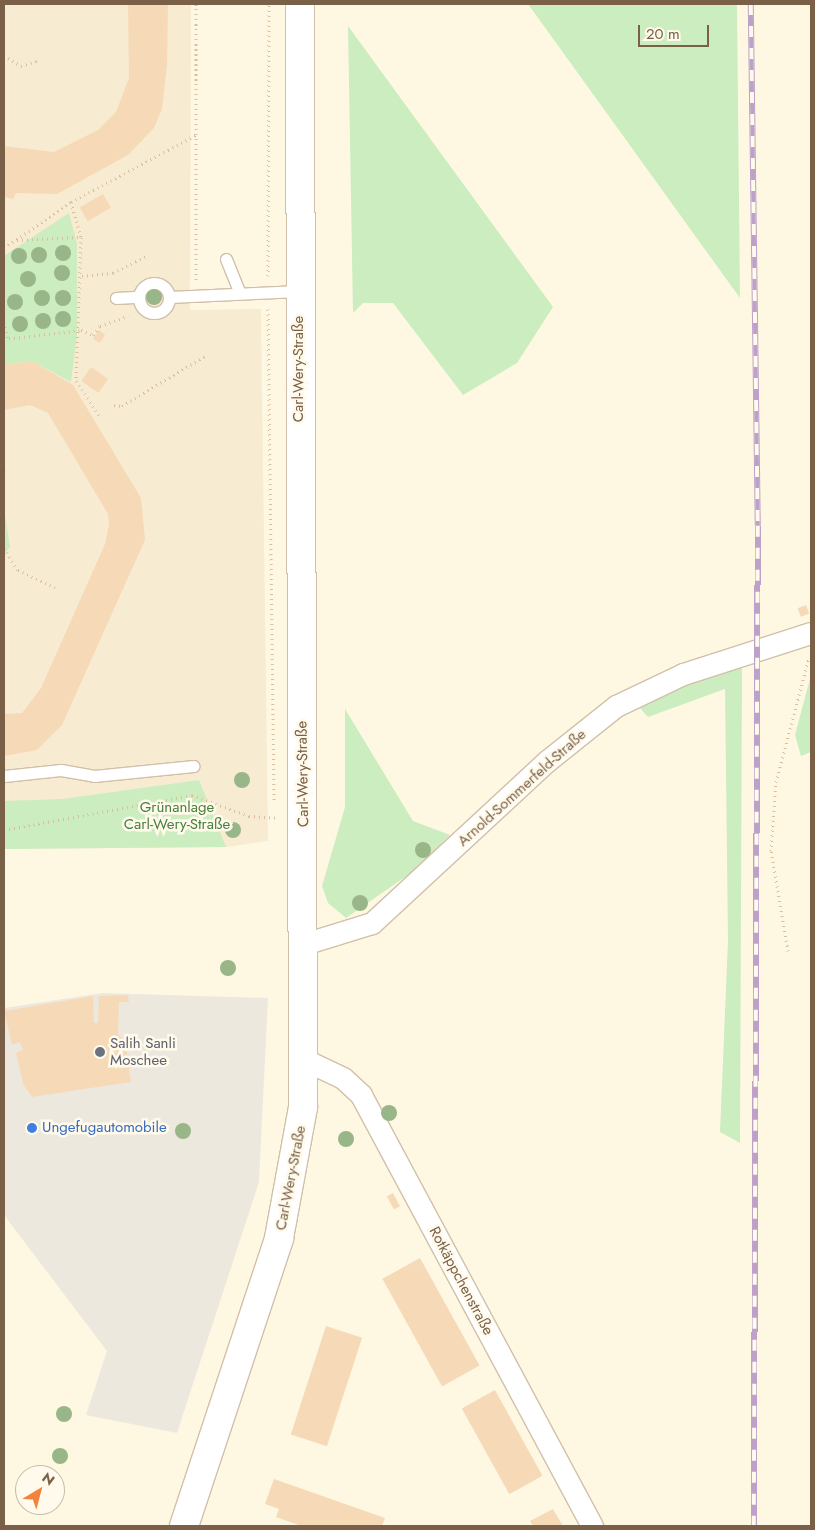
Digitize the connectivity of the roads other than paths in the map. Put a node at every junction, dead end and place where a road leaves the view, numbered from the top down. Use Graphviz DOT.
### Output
graph roads {
  1 [pos="300,4"];
  2 [pos="226,259"];
  3 [pos="298,290"];
  4 [pos="240,293"];
  5 [pos="169,297"];
  6 [pos="116,298"];
  7 [pos="140,302"];
  8 [pos="808,634"];
  9 [pos="194,766"];
  10 [pos="4,776"];
  11 [pos="304,944"];
  12 [pos="305,1060"];
  13 [pos="184,1526"];
  14 [pos="592,1526"];
  1 -- 3 [label="main road, Carl-Wery-Straße"];
  2 -- 4 [label="lane"];
  3 -- 4 [label="lane"];
  3 -- 11 [label="main road, Carl-Wery-Straße"];
  4 -- 5 [label="lane"];
  5 -- 7 [label="lane"];
  5 -- 7 [label="lane"];
  6 -- 7 [label="lane"];
  8 -- 11 [label="street, Arnold-Sommerfeld-Straße"];
  9 -- 10 [label="lane"];
  11 -- 12 [label="main road, Carl-Wery-Straße"];
  12 -- 13 [label="main road, Carl-Wery-Straße"];
  12 -- 14 [label="street, Rotkäppchenstraße"];
}
